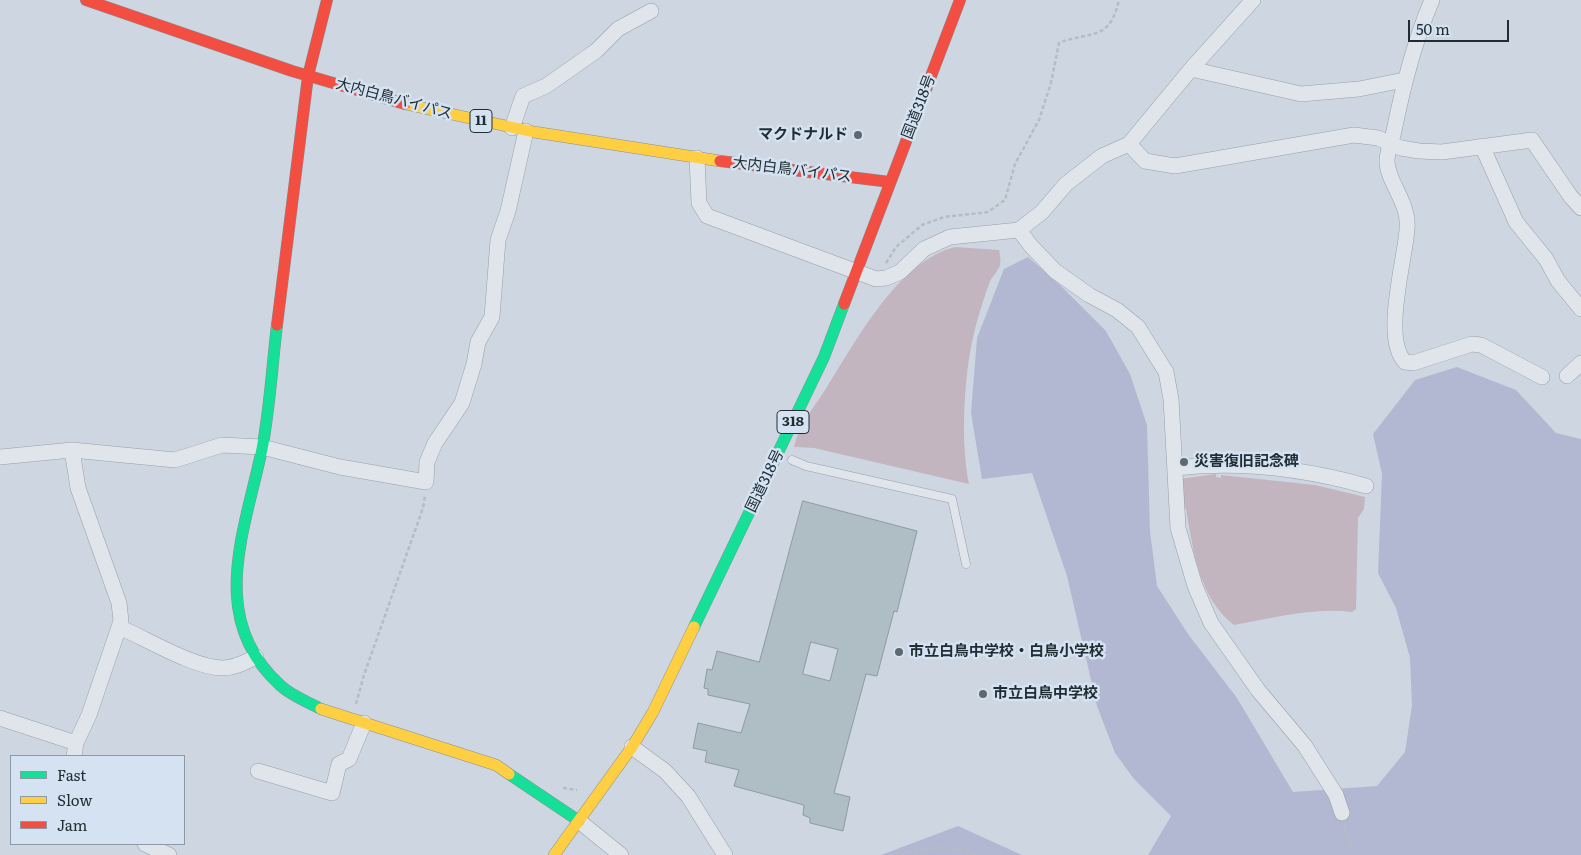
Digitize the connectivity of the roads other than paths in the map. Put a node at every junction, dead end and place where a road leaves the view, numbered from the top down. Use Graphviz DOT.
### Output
graph roads {
  1 [pos="86,0"];
  2 [pos="327,0"];
  3 [pos="960,0"];
  4 [pos="1252,0"];
  5 [pos="1432,0"];
  6 [pos="651,11"];
  7 [pos="1191,69"];
  8 [pos="308,76"];
  9 [pos="1404,80"];
  10 [pos="519,129"];
  11 [pos="1129,144"];
  12 [pos="1391,144"];
  13 [pos="1482,146"];
  14 [pos="697,158"];
  15 [pos="890,182"];
  16 [pos="1581,208"];
  17 [pos="1019,230"];
  18 [pos="858,271"];
  19 [pos="1581,309"];
  20 [pos="1581,363"];
  21 [pos="1567,376"];
  22 [pos="1542,377"];
  23 [pos="262,447"];
  24 [pos="72,450"];
  25 [pos="0,456"];
  26 [pos="784,458"];
  27 [pos="1175,468"];
  28 [pos="1366,486"];
  29 [pos="966,564"];
  30 [pos="119,627"];
  31 [pos="256,657"];
  32 [pos="361,717"];
  33 [pos="0,718"];
  34 [pos="632,747"];
  35 [pos="75,750"];
  36 [pos="258,772"];
  37 [pos="1342,814"];
  38 [pos="579,821"];
  39 [pos="554,855"];
  40 [pos="622,855"];
  41 [pos="725,855"];
  1 -- 8 [label="main road, 大内白鳥バイパス / 11"];
  2 -- 8 [label="main road"];
  3 -- 15 [label="main road, 国道318号 / 318"];
  4 -- 7 [label="street"];
  5 -- 9 [label="street"];
  6 -- 10 [label="street"];
  7 -- 9 [label="street"];
  7 -- 11 [label="street"];
  8 -- 10 [label="main road, 大内白鳥バイパス / 11"];
  8 -- 23 [label="main road"];
  9 -- 12 [label="street"];
  10 -- 14 [label="main road, 大内白鳥バイパス / 11"];
  10 -- 23 [label="street"];
  11 -- 12 [label="street"];
  11 -- 17 [label="street"];
  12 -- 13 [label="street"];
  12 -- 22 [label="street"];
  13 -- 16 [label="street"];
  13 -- 19 [label="street"];
  14 -- 15 [label="main road, 大内白鳥バイパス / 11"];
  14 -- 18 [label="street"];
  15 -- 18 [label="main road, 国道318号 / 318"];
  17 -- 18 [label="street"];
  17 -- 27 [label="street"];
  18 -- 26 [label="main road, 国道318号 / 318"];
  20 -- 21 [label="street"];
  23 -- 24 [label="street"];
  23 -- 31 [label="main road"];
  24 -- 25 [label="street"];
  24 -- 30 [label="street"];
  26 -- 29 [label="lane"];
  26 -- 34 [label="main road, 国道318号 / 318"];
  27 -- 28 [label="street"];
  27 -- 37 [label="street"];
  30 -- 31 [label="street"];
  30 -- 35 [label="street"];
  31 -- 32 [label="main road"];
  32 -- 36 [label="street"];
  32 -- 38 [label="main road"];
  33 -- 35 [label="street"];
  34 -- 38 [label="main road, 国道318号 / 318"];
  34 -- 41 [label="street"];
  38 -- 39 [label="main road, 国道318号 / 318"];
  38 -- 40 [label="street"];
}
